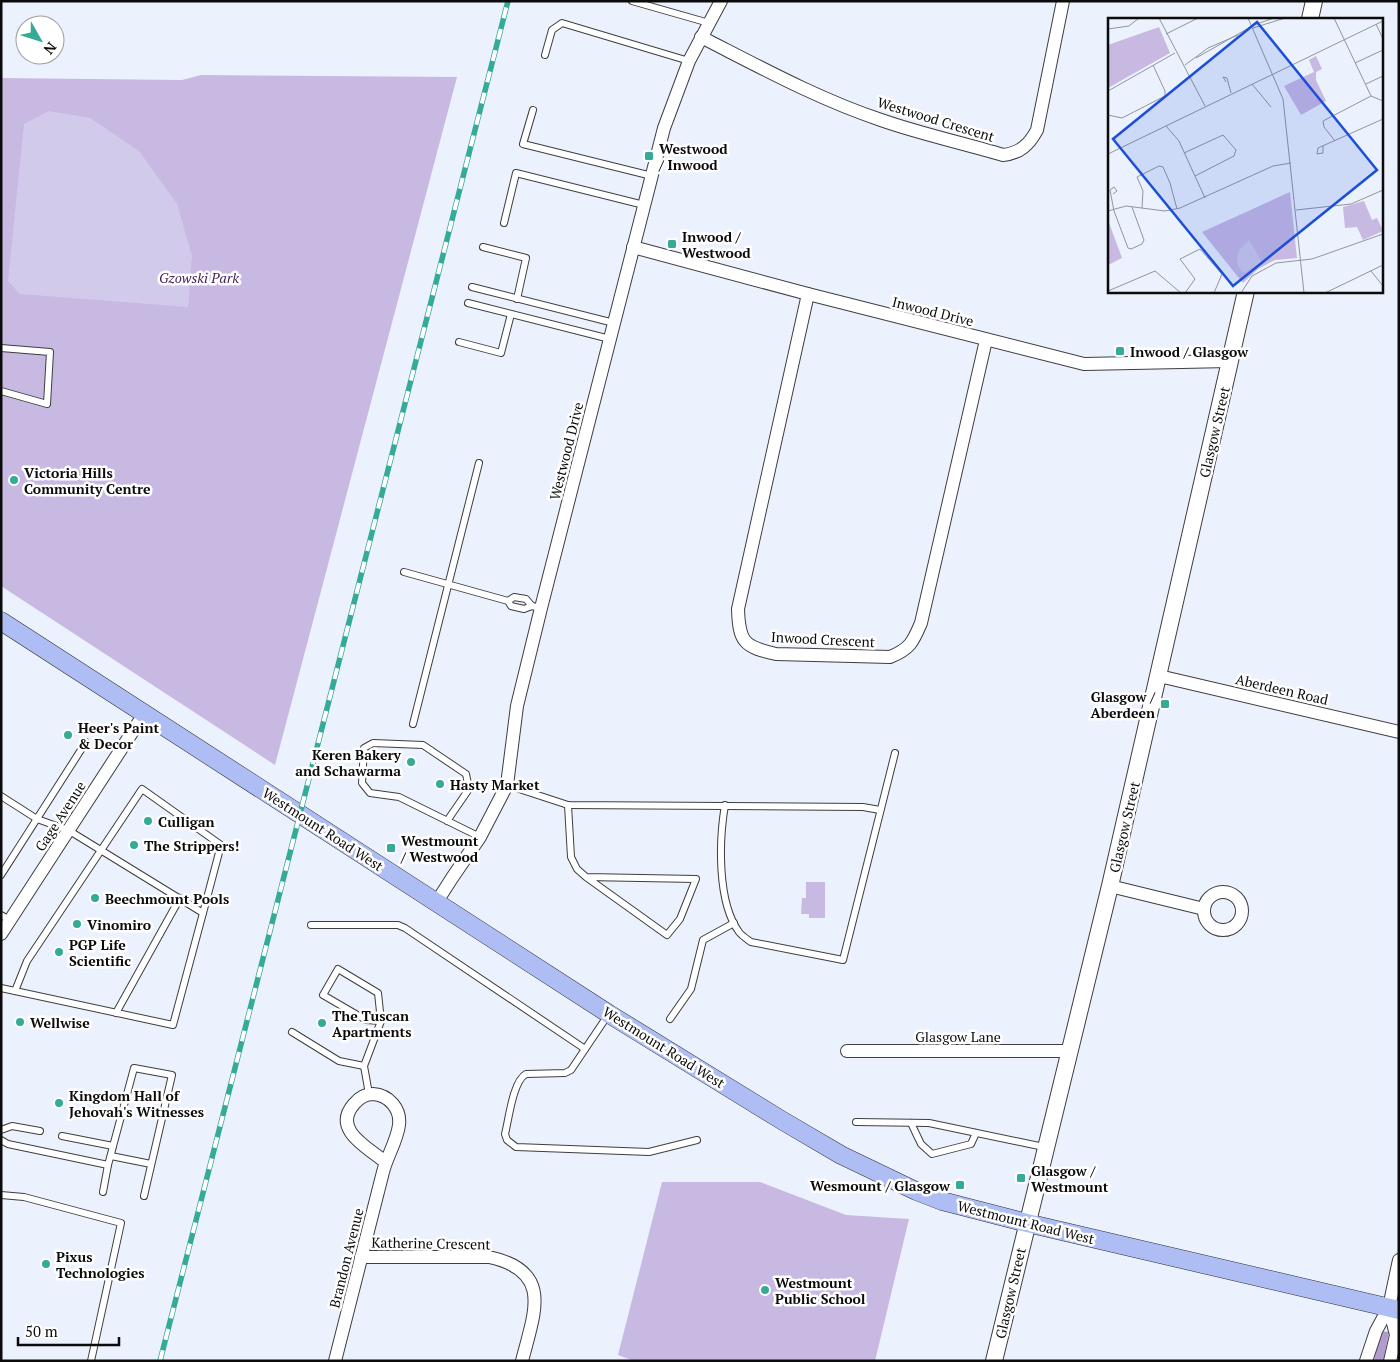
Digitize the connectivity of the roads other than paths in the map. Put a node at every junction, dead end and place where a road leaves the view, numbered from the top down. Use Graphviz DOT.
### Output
graph roads {
  1 [pos="632,1"];
  2 [pos="722,1"];
  3 [pos="1063,1"];
  4 [pos="1314,1"];
  5 [pos="1310,18"];
  6 [pos="708,23"];
  7 [pos="701,37"];
  8 [pos="545,55"];
  9 [pos="689,61"];
  10 [pos="533,110"];
  11 [pos="652,176"];
  12 [pos="644,205"];
  13 [pos="504,223"];
  14 [pos="483,247"];
  15 [pos="633,247"];
  16 [pos="472,287"];
  17 [pos="1246,292"];
  18 [pos="808,294"];
  19 [pos="517,299"];
  20 [pos="468,303"];
  21 [pos="511,314"];
  22 [pos="614,323"];
  23 [pos="610,340"];
  24 [pos="986,340"];
  25 [pos="459,342"];
  26 [pos="1,348"];
  27 [pos="1230,361"];
  28 [pos="1,391"];
  29 [pos="479,463"];
  30 [pos="404,572"];
  31 [pos="449,584"];
  32 [pos="508,601"];
  33 [pos="536,607"];
  34 [pos="1,621"];
  35 [pos="1159,676"];
  36 [pos="144,714"];
  37 [pos="413,724"];
  38 [pos="1399,732"];
  39 [pos="86,742"];
  40 [pos="895,752"];
  41 [pos="506,785"];
  42 [pos="1,796"];
  43 [pos="568,805"];
  44 [pos="725,806"];
  45 [pos="880,810"];
  46 [pos="37,819"];
  47 [pos="447,821"];
  48 [pos="68,830"];
  49 [pos="480,837"];
  50 [pos="100,850"];
  51 [pos="1,875"];
  52 [pos="586,877"];
  53 [pos="1110,886"];
  54 [pos="180,898"];
  55 [pos="436,903"];
  56 [pos="1204,909"];
  57 [pos="203,912"];
  58 [pos="6,918"];
  59 [pos="734,923"];
  60 [pos="311,925"];
  61 [pos="1,934"];
  62 [pos="1,988"];
  63 [pos="15,991"];
  64 [pos="116,1012"];
  65 [pos="609,1014"];
  66 [pos="670,1020"];
  67 [pos="381,1021"];
  68 [pos="292,1032"];
  69 [pos="586,1049"];
  70 [pos="847,1051"];
  71 [pos="1070,1051"];
  72 [pos="364,1066"];
  73 [pos="369,1094"];
  74 [pos="856,1122"];
  75 [pos="911,1123"];
  76 [pos="1,1130"];
  77 [pos="40,1131"];
  78 [pos="976,1133"];
  79 [pos="62,1136"];
  80 [pos="1,1140"];
  81 [pos="697,1140"];
  82 [pos="112,1146"];
  83 [pos="1046,1147"];
  84 [pos="110,1156"];
  85 [pos="385,1162"];
  86 [pos="108,1164"];
  87 [pos="151,1164"];
  88 [pos="103,1192"];
  89 [pos="1,1195"];
  90 [pos="144,1196"];
  91 [pos="1027,1223"];
  92 [pos="361,1257"];
  93 [pos="1399,1260"];
  94 [pos="1394,1308"];
  95 [pos="91,1361"];
  96 [pos="334,1361"];
  97 [pos="522,1361"];
  98 [pos="994,1361"];
  99 [pos="1366,1361"];
  100 [pos="1390,1361"];
  1 -- 6 [label="lane"];
  2 -- 6 [label="street, Westwood Drive"];
  3 -- 7 [label="street, Westwood Crescent"];
  4 -- 5 [label="street"];
  6 -- 7 [label="street, Westwood Drive"];
  7 -- 9 [label="street, Westwood Drive"];
  8 -- 9 [label="lane"];
  9 -- 11 [label="street, Westwood Drive"];
  10 -- 11 [label="lane"];
  11 -- 12 [label="street, Westwood Drive"];
  12 -- 13 [label="lane"];
  12 -- 15 [label="street, Westwood Drive"];
  14 -- 19 [label="lane"];
  15 -- 18 [label="street, Inwood Drive"];
  15 -- 22 [label="street, Westwood Drive"];
  16 -- 19 [label="lane"];
  17 -- 27 [label="street, Glasgow Street"];
  18 -- 24 [label="street, Inwood Drive"];
  18 -- 24 [label="street, Inwood Crescent"];
  19 -- 22 [label="lane"];
  20 -- 21 [label="lane"];
  21 -- 23 [label="lane"];
  21 -- 25 [label="lane"];
  22 -- 23 [label="street, Westwood Drive"];
  23 -- 33 [label="street, Westwood Drive"];
  24 -- 27 [label="street, Inwood Drive"];
  26 -- 28 [label="lane"];
  27 -- 35 [label="street, Glasgow Street"];
  29 -- 31 [label="lane"];
  30 -- 31 [label="lane"];
  31 -- 32 [label="lane"];
  31 -- 37 [label="lane"];
  32 -- 33 [label="lane"];
  32 -- 33 [label="lane"];
  33 -- 41 [label="street, Westwood Drive"];
  34 -- 36 [label="main road, Westmount Road West"];
  35 -- 38 [label="street, Aberdeen Road"];
  35 -- 53 [label="street, Glasgow Street"];
  36 -- 48 [label="street, Gage Avenue"];
  36 -- 55 [label="main road, Westmount Road West"];
  39 -- 46 [label="lane"];
  40 -- 45 [label="lane"];
  41 -- 43 [label="lane"];
  41 -- 49 [label="street, Westwood Drive"];
  42 -- 46 [label="lane"];
  43 -- 44 [label="lane"];
  43 -- 52 [label="lane"];
  44 -- 45 [label="lane"];
  44 -- 59 [label="lane"];
  45 -- 59 [label="lane"];
  46 -- 48 [label="lane"];
  46 -- 51 [label="lane"];
  47 -- 47 [label="lane"];
  47 -- 49 [label="lane"];
  48 -- 50 [label="lane"];
  48 -- 58 [label="street, Gage Avenue"];
  49 -- 55 [label="street, Westwood Drive"];
  50 -- 54 [label="lane"];
  50 -- 57 [label="lane"];
  50 -- 63 [label="lane"];
  52 -- 52 [label="lane"];
  53 -- 56 [label="street"];
  53 -- 71 [label="street, Glasgow Street"];
  54 -- 57 [label="lane"];
  54 -- 64 [label="lane"];
  55 -- 65 [label="main road, Westmount Road West"];
  57 -- 64 [label="lane"];
  58 -- 61 [label="street, Gage Avenue"];
  59 -- 66 [label="lane"];
  60 -- 69 [label="lane"];
  62 -- 63 [label="lane"];
  63 -- 64 [label="lane"];
  65 -- 69 [label="lane"];
  65 -- 91 [label="main road, Westmount Road West"];
  67 -- 67 [label="lane"];
  67 -- 72 [label="lane"];
  68 -- 72 [label="lane"];
  69 -- 81 [label="lane"];
  70 -- 71 [label="street, Glasgow Lane"];
  71 -- 83 [label="street, Glasgow Street"];
  72 -- 73 [label="lane"];
  73 -- 85 [label="street, Brandon Avenue"];
  73 -- 85 [label="street"];
  74 -- 75 [label="lane"];
  75 -- 78 [label="lane"];
  75 -- 78 [label="lane"];
  76 -- 77 [label="lane"];
  78 -- 83 [label="lane"];
  79 -- 82 [label="lane"];
  80 -- 86 [label="lane"];
  82 -- 84 [label="lane"];
  82 -- 87 [label="lane"];
  83 -- 91 [label="street, Glasgow Street"];
  84 -- 86 [label="lane"];
  84 -- 87 [label="lane"];
  85 -- 92 [label="street, Brandon Avenue"];
  86 -- 88 [label="lane"];
  87 -- 90 [label="lane"];
  89 -- 95 [label="lane"];
  91 -- 94 [label="main road, Westmount Road West"];
  91 -- 98 [label="street, Glasgow Street"];
  92 -- 96 [label="street, Brandon Avenue"];
  92 -- 97 [label="street, Katherine Crescent"];
  93 -- 94 [label="street"];
  94 -- 99 [label="street"];
  94 -- 100 [label="street"];
}
